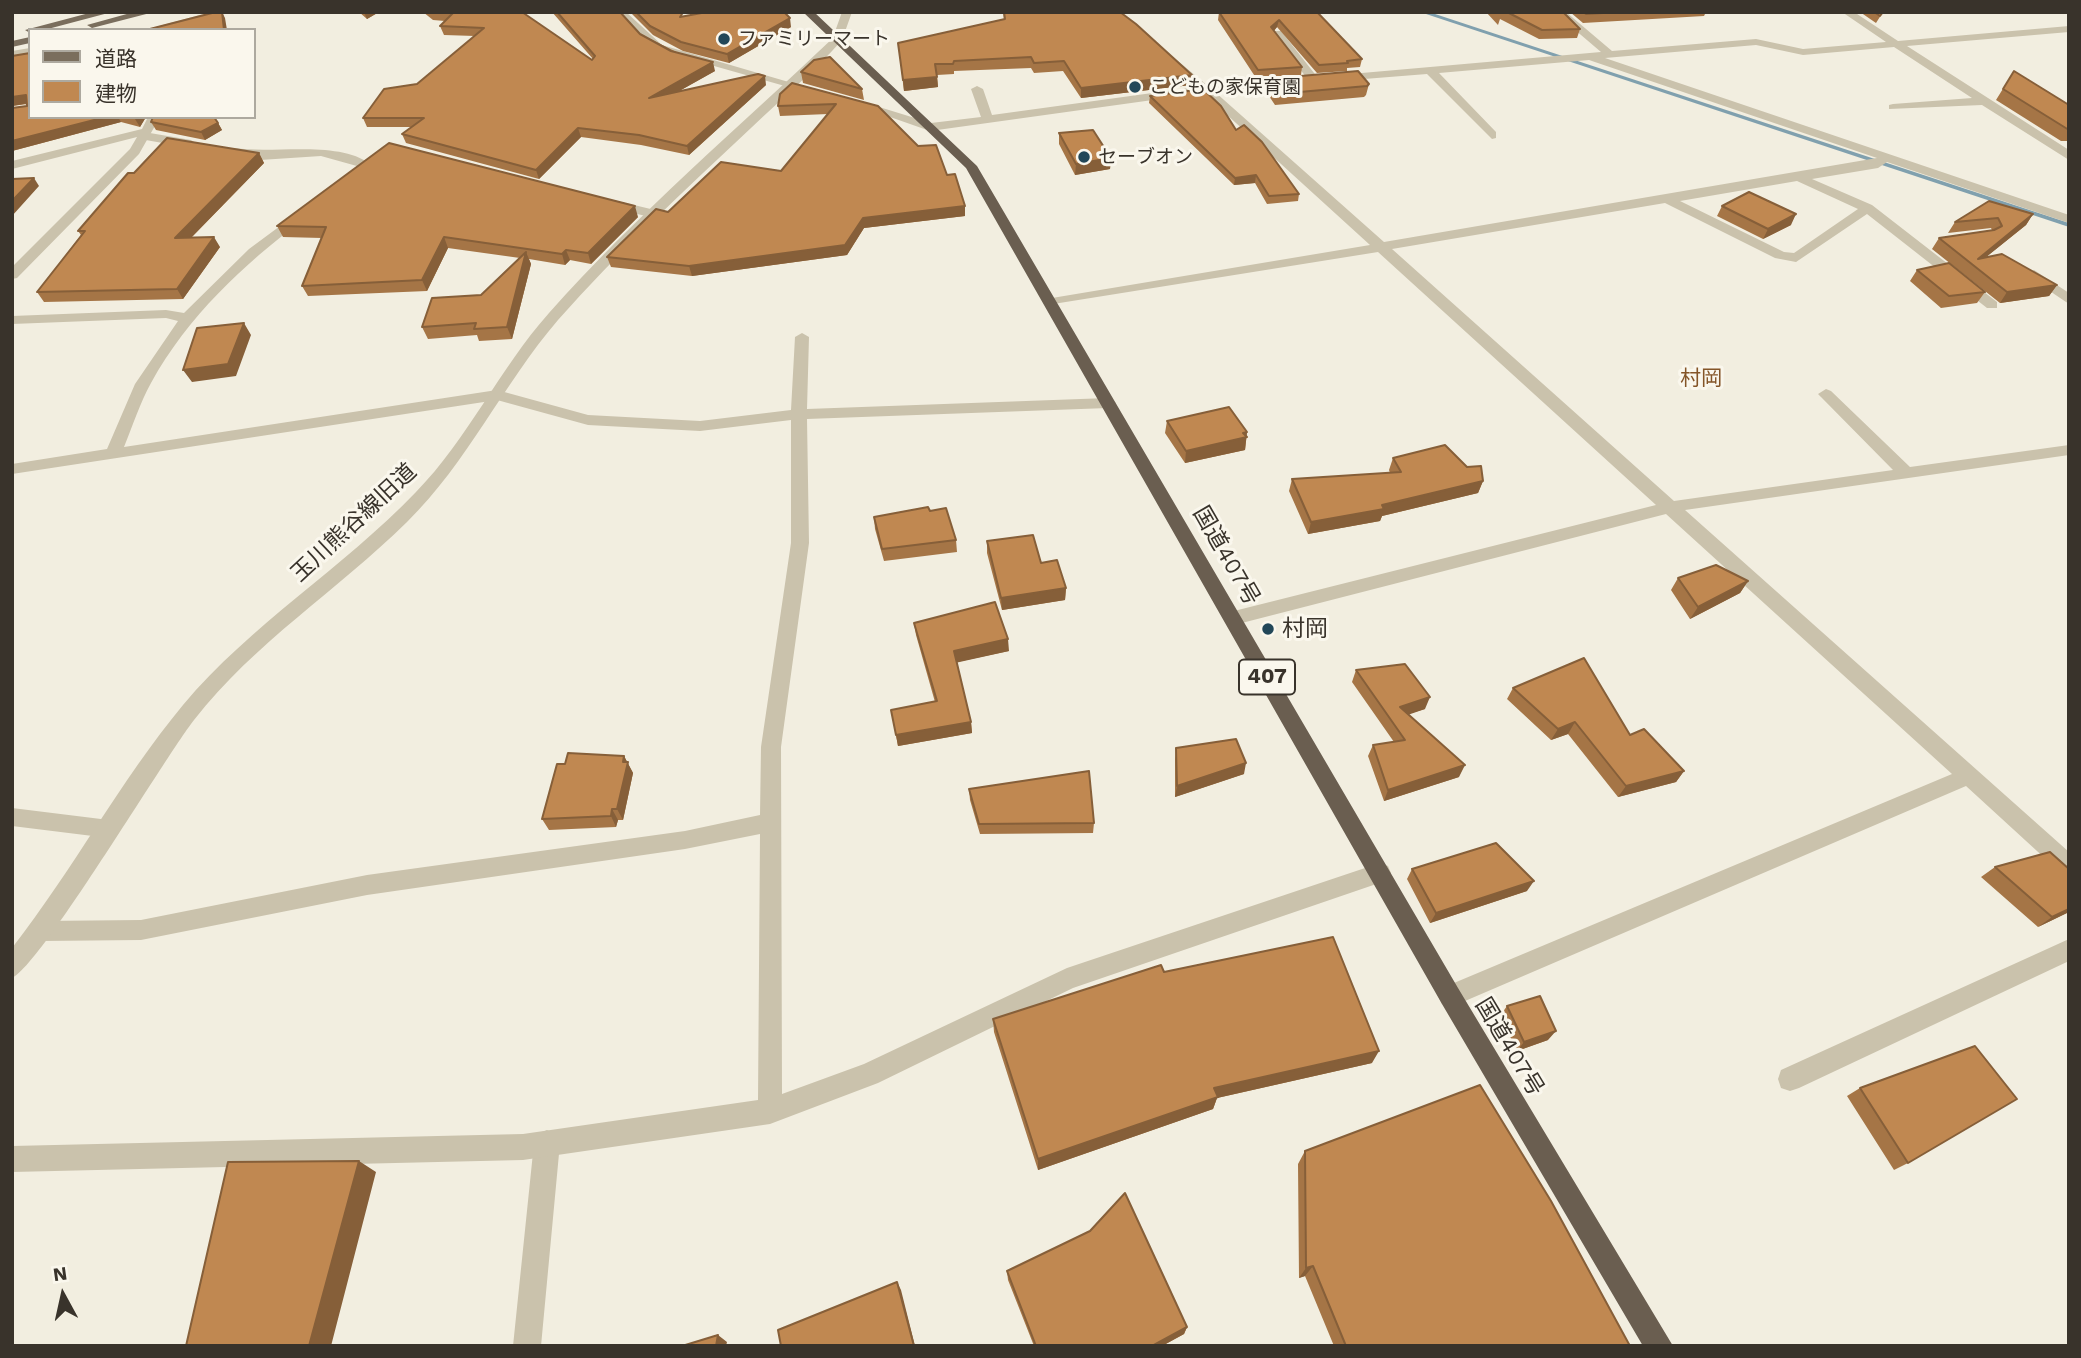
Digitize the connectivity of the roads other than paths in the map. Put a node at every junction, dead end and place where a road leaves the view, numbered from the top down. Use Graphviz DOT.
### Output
graph roads {
  1 [pos="107,12"];
  2 [pos="149,12"];
  3 [pos="225,12"];
  4 [pos="620,12"];
  5 [pos="808,12"];
  6 [pos="847,12"];
  7 [pos="1559,12"];
  8 [pos="1847,12"];
  9 [pos="39,28"];
  10 [pos="81,28"];
  11 [pos="157,28"];
  12 [pos="2069,29"];
  13 [pos="1278,33"];
  14 [pos="836,40"];
  15 [pos="1896,44"];
  16 [pos="1608,54"];
  17 [pos="1168,55"];
  18 [pos="1585,55"];
  19 [pos="1430,70"];
  20 [pos="1314,80"];
  21 [pos="790,85"];
  22 [pos="977,89"];
  23 [pos="1207,89"];
  24 [pos="828,95"];
  25 [pos="1983,100"];
  26 [pos="851,102"];
  27 [pos="1893,107"];
  28 [pos="153,119"];
  29 [pos="988,120"];
  30 [pos="930,127"];
  31 [pos="145,133"];
  32 [pos="1492,135"];
  33 [pos="2069,156"];
  34 [pos="1881,161"];
  35 [pos="12,165"];
  36 [pos="363,165"];
  37 [pos="1800,178"];
  38 [pos="1668,201"];
  39 [pos="603,202"];
  40 [pos="312,207"];
  41 [pos="1867,208"];
  42 [pos="654,214"];
  43 [pos="2069,219"];
  44 [pos="1937,240"];
  45 [pos="1912,243"];
  46 [pos="1382,249"];
  47 [pos="2033,273"];
  48 [pos="12,275"];
  49 [pos="2069,300"];
  50 [pos="1052,302"];
  51 [pos="1992,305"];
  52 [pos="187,318"];
  53 [pos="12,320"];
  54 [pos="803,337"];
  55 [pos="1826,394"];
  56 [pos="497,395"];
  57 [pos="1108,403"];
  58 [pos="799,414"];
  59 [pos="2069,450"];
  60 [pos="113,453"];
  61 [pos="12,468"];
  62 [pos="1906,473"];
  63 [pos="1669,507"];
  64 [pos="1234,618"];
  65 [pos="1968,776"];
  66 [pos="12,817"];
  67 [pos="772,822"];
  68 [pos="109,829"];
  69 [pos="2069,866"];
  70 [pos="1380,873"];
  71 [pos="41,931"];
  72 [pos="2069,950"];
  73 [pos="12,967"];
  74 [pos="1450,996"];
  75 [pos="1790,1079"];
  76 [pos="770,1111"];
  77 [pos="547,1143"];
  78 [pos="12,1159"];
  79 [pos="527,1346"];
  80 [pos="1659,1346"];
  1 -- 9 [label="main road"];
  2 -- 10 [label="main road"];
  3 -- 11 [label="street"];
  4 -- 21 [label="street"];
  5 -- 14 [label="highway, 国道407号 / 407"];
  6 -- 14 [label="street"];
  7 -- 16 [label="street"];
  8 -- 15 [label="street"];
  12 -- 15 [label="street"];
  13 -- 20 [label="street"];
  14 -- 21 [label="street, 玉川熊谷線旧道"];
  14 -- 30 [label="highway, 国道407号 / 407"];
  15 -- 16 [label="street"];
  15 -- 25 [label="street"];
  16 -- 18 [label="street"];
  17 -- 23 [label="street"];
  18 -- 19 [label="street"];
  18 -- 34 [label="street"];
  19 -- 20 [label="street"];
  19 -- 32 [label="street"];
  20 -- 23 [label="street"];
  21 -- 24 [label="street"];
  21 -- 42 [label="street, 玉川熊谷線旧道"];
  22 -- 29 [label="street"];
  23 -- 29 [label="street"];
  23 -- 46 [label="street"];
  25 -- 27 [label="street"];
  25 -- 33 [label="street"];
  26 -- 30 [label="street"];
  28 -- 31 [label="street"];
  29 -- 30 [label="street"];
  30 -- 50 [label="highway, 国道407号 / 407"];
  31 -- 35 [label="street"];
  31 -- 36 [label="street"];
  31 -- 48 [label="street"];
  34 -- 37 [label="street"];
  34 -- 43 [label="street"];
  37 -- 38 [label="street"];
  37 -- 41 [label="street"];
  38 -- 41 [label="street"];
  38 -- 46 [label="street"];
  39 -- 42 [label="street"];
  40 -- 52 [label="street"];
  41 -- 45 [label="street"];
  42 -- 56 [label="street, 玉川熊谷線旧道"];
  44 -- 45 [label="street"];
  45 -- 51 [label="street"];
  46 -- 50 [label="street"];
  46 -- 63 [label="street"];
  47 -- 49 [label="street"];
  50 -- 57 [label="highway, 国道407号 / 407"];
  52 -- 53 [label="street"];
  52 -- 60 [label="street"];
  54 -- 58 [label="street"];
  55 -- 62 [label="street"];
  56 -- 58 [label="street"];
  56 -- 60 [label="street"];
  56 -- 68 [label="street, 玉川熊谷線旧道"];
  57 -- 58 [label="street"];
  57 -- 64 [label="highway, 国道407号 / 407"];
  58 -- 67 [label="street"];
  59 -- 62 [label="street"];
  60 -- 61 [label="street"];
  62 -- 63 [label="street"];
  63 -- 64 [label="street"];
  63 -- 65 [label="street"];
  64 -- 70 [label="highway, 国道407号 / 407"];
  65 -- 69 [label="street"];
  65 -- 74 [label="street"];
  66 -- 68 [label="street"];
  67 -- 71 [label="street"];
  67 -- 76 [label="street"];
  68 -- 71 [label="street, 玉川熊谷線旧道"];
  70 -- 74 [label="highway, 国道407号 / 407"];
  70 -- 76 [label="street"];
  71 -- 73 [label="street, 玉川熊谷線旧道"];
  72 -- 75 [label="street"];
  74 -- 80 [label="highway, 国道407号 / 407"];
  76 -- 77 [label="street"];
  77 -- 78 [label="street"];
  77 -- 79 [label="street"];
}
